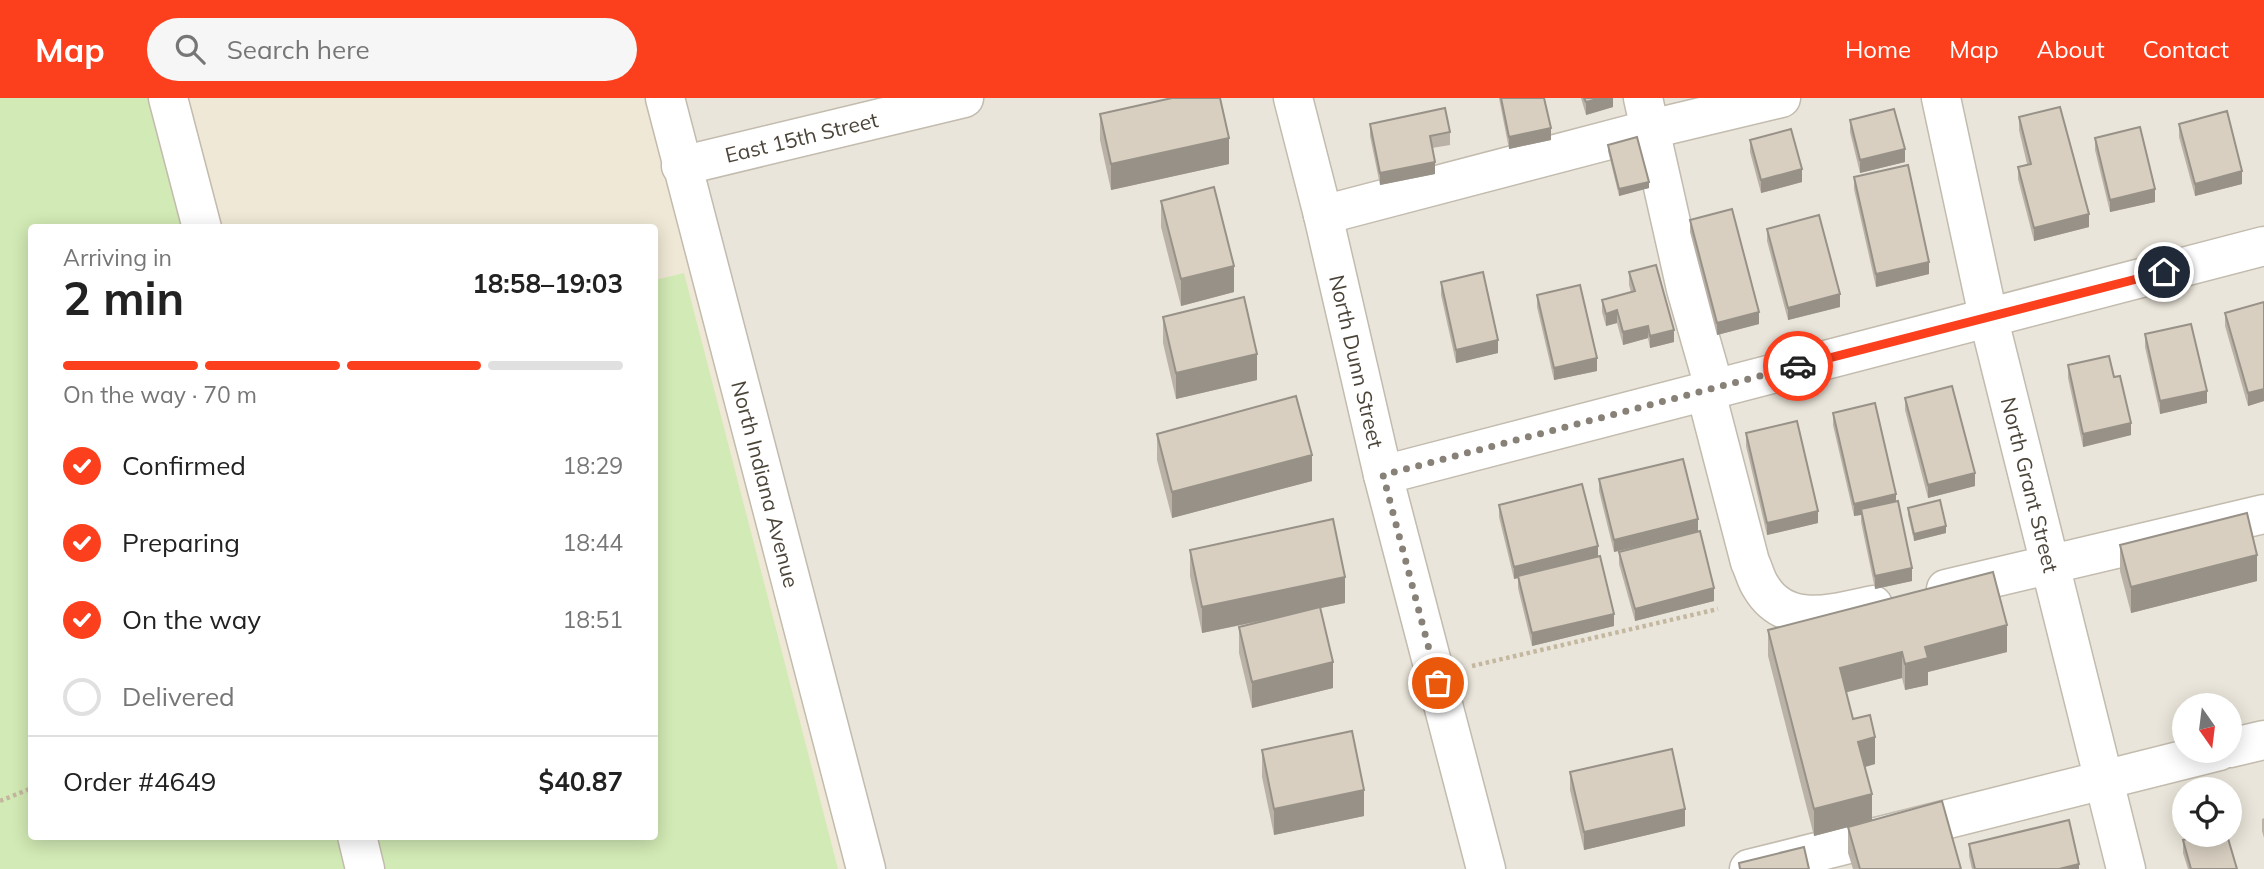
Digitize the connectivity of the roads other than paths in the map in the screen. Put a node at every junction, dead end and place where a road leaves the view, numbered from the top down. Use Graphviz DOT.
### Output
graph roads {
  1 [pos="168,98"];
  2 [pos="665,98"];
  3 [pos="964,98"];
  4 [pos="1293,98"];
  5 [pos="1781,98"];
  6 [pos="1941,98"];
  7 [pos="1647,113"];
  8 [pos="681,166"];
  9 [pos="1323,215"];
  10 [pos="201,224"];
  11 [pos="2264,246"];
  12 [pos="1988,316"];
  13 [pos="1710,388"];
  14 [pos="1383,475"];
  15 [pos="2264,514"];
  16 [pos="2050,565"];
  17 [pos="2264,740"];
  18 [pos="2242,745"];
  19 [pos="2172,763"];
  20 [pos="2104,780"];
  21 [pos="358,840"];
  22 [pos="1825,859"];
  23 [pos="365,869"];
  24 [pos="866,869"];
  25 [pos="1486,869"];
  26 [pos="1749,869"];
  27 [pos="2126,869"];
  1 -- 10 [label="street"];
  2 -- 8 [label="street, North Indiana Avenue"];
  3 -- 8 [label="street, East 15th Street"];
  4 -- 9 [label="street, North Dunn Street"];
  5 -- 7 [label="street"];
  6 -- 12 [label="street, North Grant Street"];
  7 -- 9 [label="street"];
  7 -- 13 [label="street"];
  8 -- 24 [label="street, North Indiana Avenue"];
  9 -- 14 [label="street, North Dunn Street"];
  11 -- 12 [label="street"];
  12 -- 13 [label="street"];
  12 -- 16 [label="street, North Grant Street"];
  13 -- 14 [label="street"];
  13 -- 16 [label="street"];
  14 -- 25 [label="street, North Dunn Street"];
  15 -- 16 [label="street"];
  16 -- 20 [label="street, North Grant Street"];
  17 -- 18 [label="street"];
  19 -- 20 [label="street"];
  20 -- 22 [label="street"];
  20 -- 27 [label="street, North Grant Street"];
  21 -- 23 [label="street"];
  22 -- 26 [label="street"];
}
